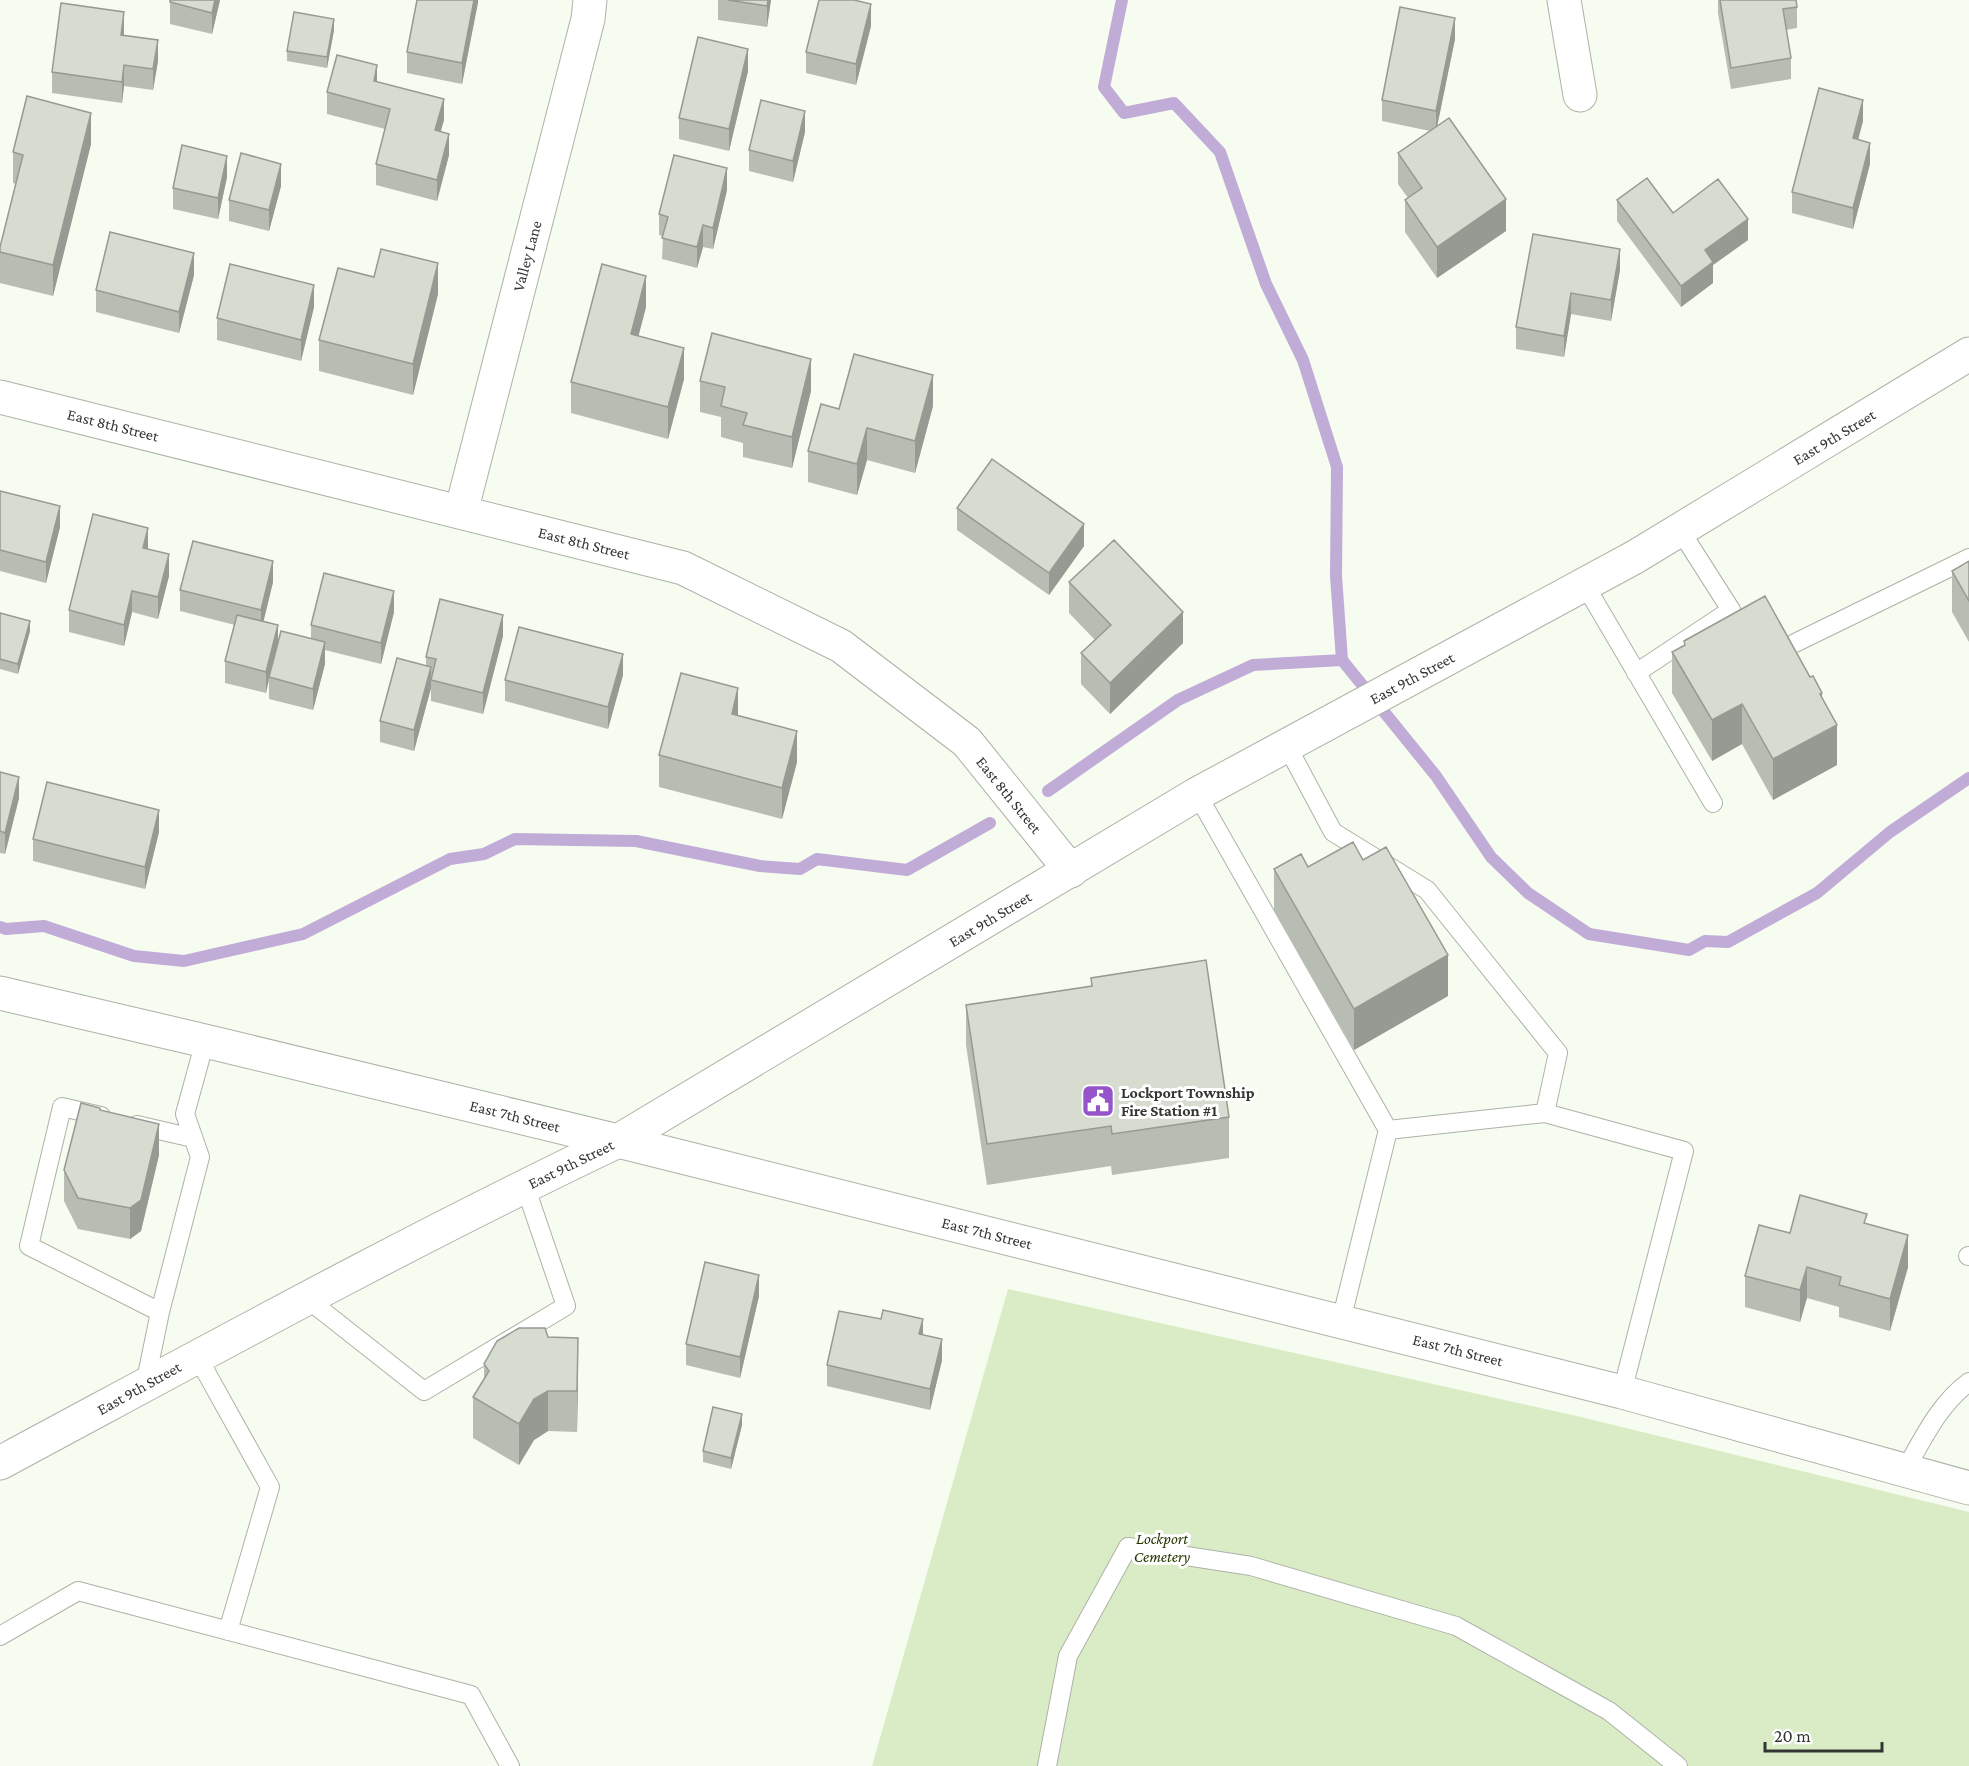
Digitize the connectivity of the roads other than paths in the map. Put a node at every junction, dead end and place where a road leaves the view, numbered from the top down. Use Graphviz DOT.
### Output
graph roads {
  1 [pos="590,0"];
  2 [pos="1564,0"];
  3 [pos="1580,95"];
  4 [pos="1969,354"];
  5 [pos="0,397"];
  6 [pos="461,512"];
  7 [pos="1680,530"];
  8 [pos="1969,558"];
  9 [pos="1586,585"];
  10 [pos="1795,643"];
  11 [pos="1636,673"];
  12 [pos="1287,746"];
  13 [pos="1197,794"];
  14 [pos="1713,803"];
  15 [pos="1071,871"];
  16 [pos="0,993"];
  17 [pos="206,1041"];
  18 [pos="1545,1113"];
  19 [pos="1388,1130"];
  20 [pos="193,1138"];
  21 [pos="618,1141"];
  22 [pos="525,1186"];
  23 [pos="306,1298"];
  24 [pos="160,1312"];
  25 [pos="1341,1321"];
  26 [pos="197,1356"];
  27 [pos="1969,1382"];
  28 [pos="145,1385"];
  29 [pos="1622,1392"];
  30 [pos="0,1463"];
  31 [pos="1905,1470"];
  32 [pos="1969,1488"];
  33 [pos="228,1631"];
  34 [pos="0,1636"];
  35 [pos="510,1766"];
  36 [pos="1047,1766"];
  37 [pos="1678,1766"];
  1 -- 6 [label="street, Valley Lane"];
  2 -- 3 [label="street"];
  4 -- 7 [label="street, East 9th Street"];
  5 -- 6 [label="street, East 8th Street"];
  6 -- 15 [label="street, East 8th Street"];
  7 -- 9 [label="street, East 9th Street"];
  7 -- 11 [label="lane"];
  8 -- 10 [label="lane"];
  9 -- 11 [label="lane"];
  9 -- 12 [label="street, East 9th Street"];
  11 -- 14 [label="lane"];
  12 -- 13 [label="street, East 9th Street"];
  12 -- 18 [label="lane"];
  13 -- 15 [label="street, East 9th Street"];
  13 -- 19 [label="lane"];
  15 -- 21 [label="street, East 9th Street"];
  16 -- 17 [label="street, East 7th Street"];
  17 -- 20 [label="lane"];
  17 -- 21 [label="street, East 7th Street"];
  18 -- 19 [label="lane"];
  18 -- 29 [label="lane"];
  19 -- 25 [label="lane"];
  20 -- 24 [label="lane"];
  20 -- 24 [label="lane"];
  21 -- 22 [label="street, East 9th Street"];
  21 -- 25 [label="street, East 7th Street"];
  22 -- 23 [label="street, East 9th Street"];
  22 -- 23 [label="lane"];
  23 -- 26 [label="street, East 9th Street"];
  24 -- 28 [label="lane"];
  25 -- 29 [label="street, East 7th Street"];
  26 -- 28 [label="street, East 9th Street"];
  26 -- 33 [label="lane"];
  27 -- 31 [label="lane"];
  28 -- 30 [label="street, East 9th Street"];
  29 -- 31 [label="street, East 7th Street"];
  31 -- 32 [label="street, East 7th Street"];
  33 -- 34 [label="lane"];
  33 -- 35 [label="lane"];
  36 -- 37 [label="lane"];
}
